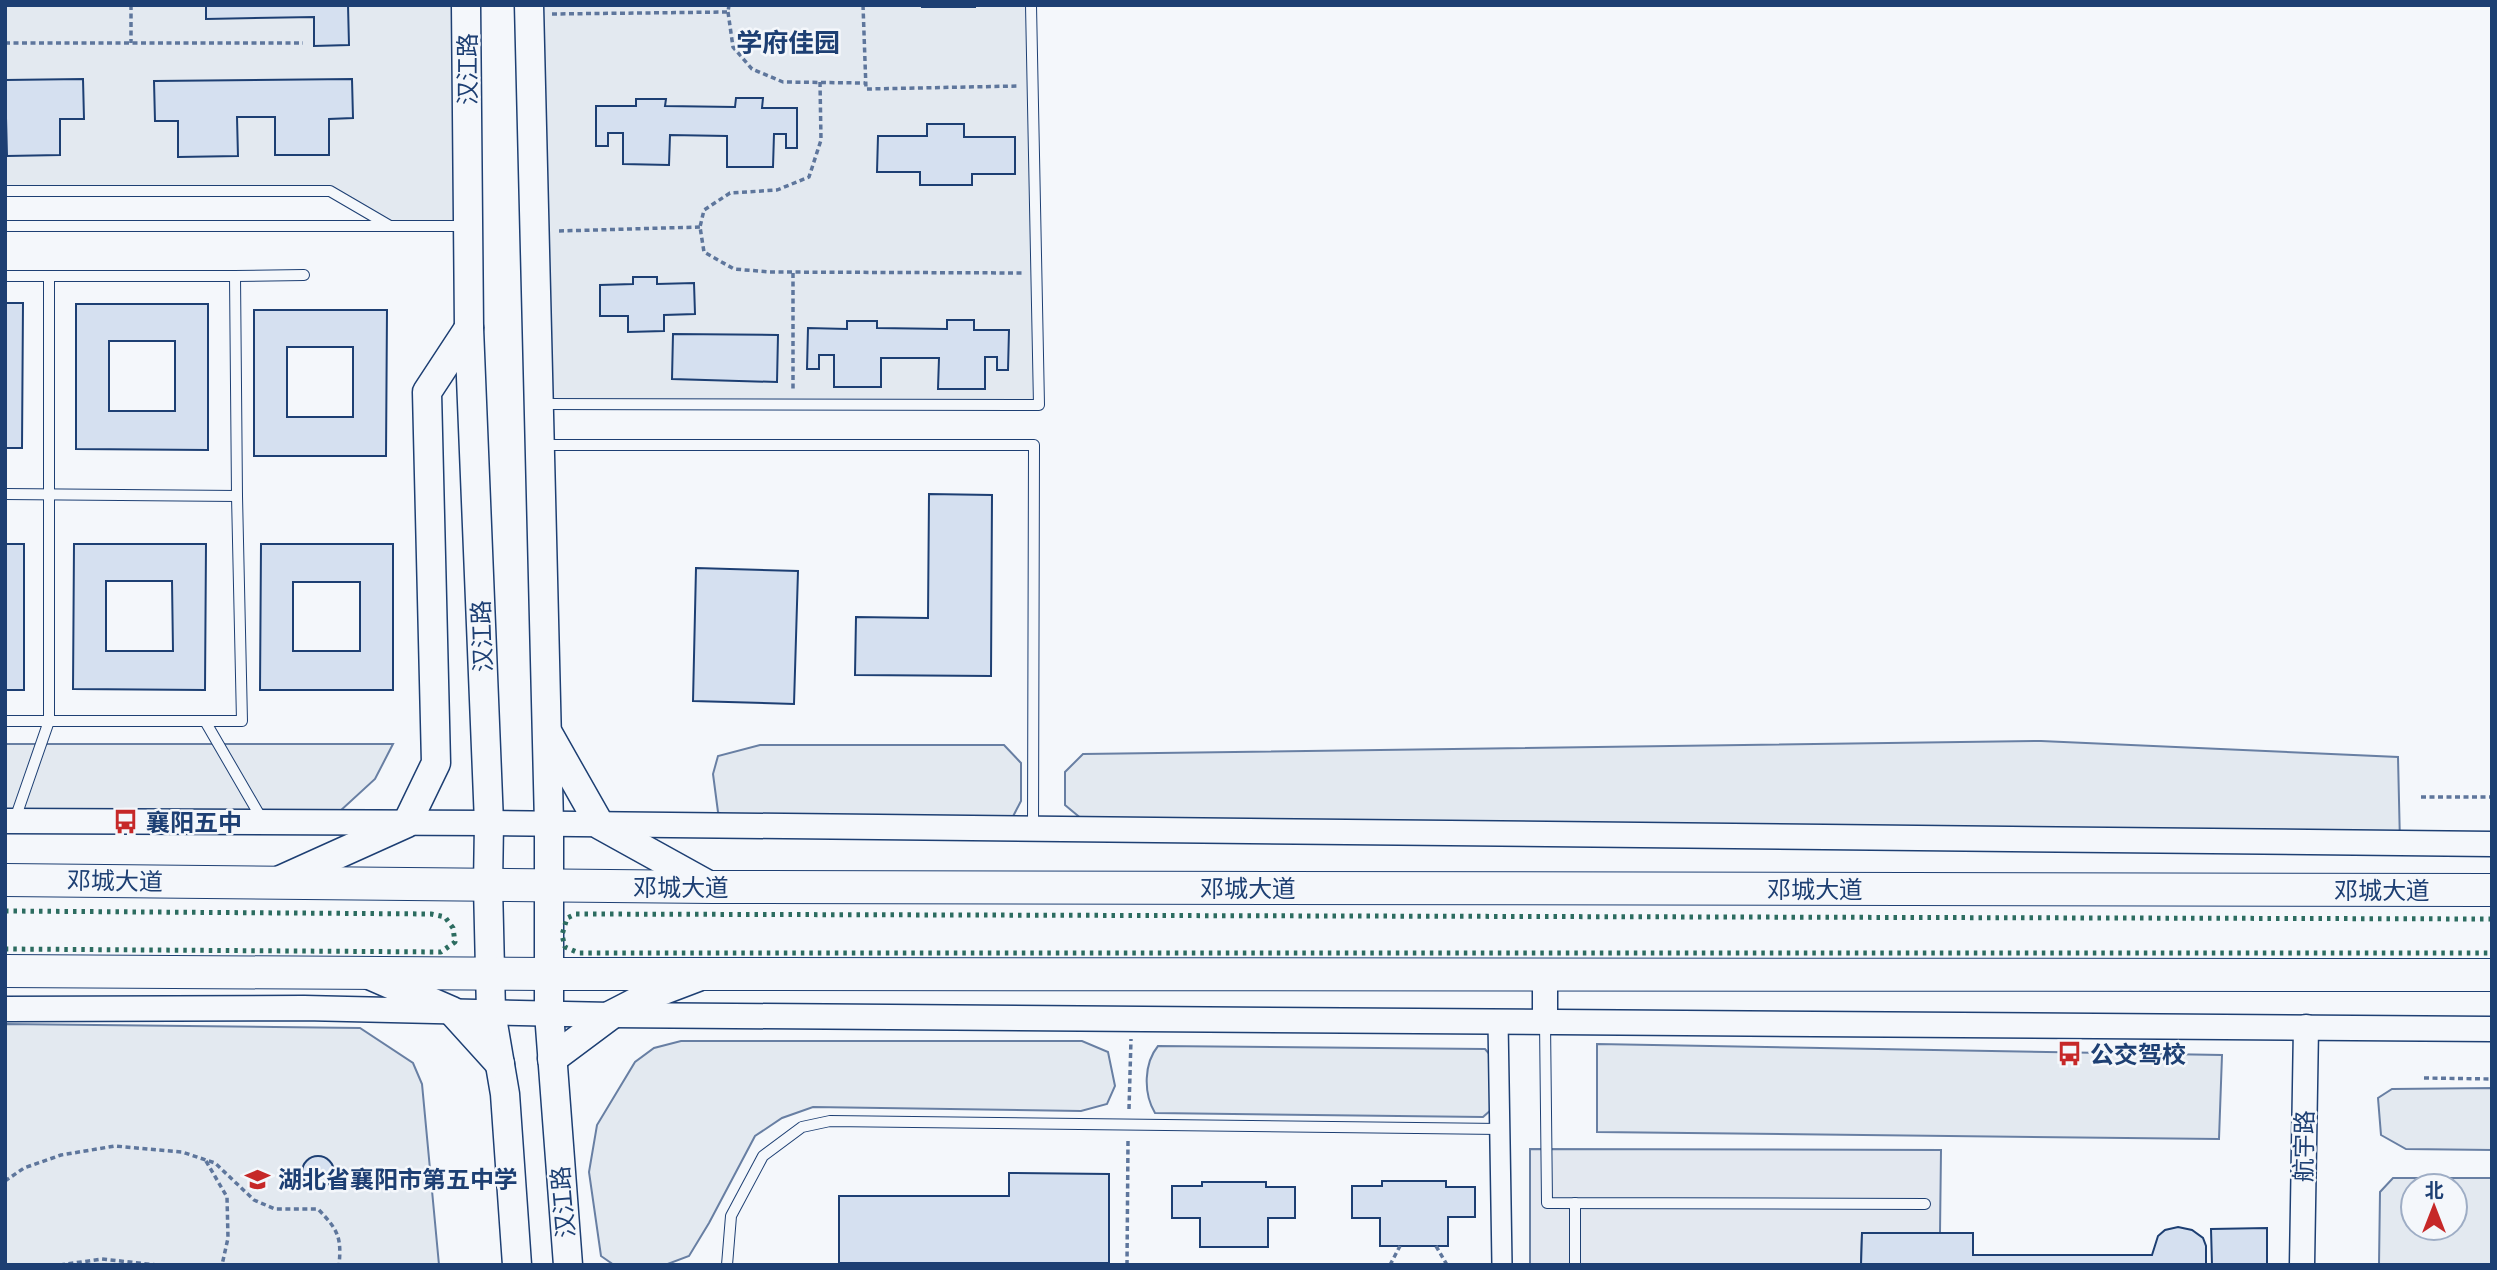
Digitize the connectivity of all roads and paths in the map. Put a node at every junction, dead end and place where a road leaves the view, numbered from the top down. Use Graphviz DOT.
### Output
graph roads {
  1 [pos="131,5"];
  2 [pos="466,5"];
  3 [pos="729,5"];
  4 [pos="863,5"];
  5 [pos="1031,5"];
  6 [pos="529,10"];
  7 [pos="728,12"];
  8 [pos="5,43"];
  9 [pos="131,43"];
  10 [pos="303,43"];
  11 [pos="820,82"];
  12 [pos="866,83"];
  13 [pos="1033,86"];
  14 [pos="5,191"];
  15 [pos="5,226"];
  16 [pos="390,226"];
  17 [pos="468,226"];
  18 [pos="700,227"];
  19 [pos="534,231"];
  20 [pos="793,272"];
  21 [pos="1037,273"];
  22 [pos="304,275"];
  23 [pos="5,276"];
  24 [pos="49,276"];
  25 [pos="235,276"];
  26 [pos="469,328"];
  27 [pos="538,404"];
  28 [pos="793,404"];
  29 [pos="540,444"];
  30 [pos="5,494"];
  31 [pos="48,495"];
  32 [pos="236,496"];
  33 [pos="5,722"];
  34 [pos="49,722"];
  35 [pos="205,722"];
  36 [pos="546,730"];
  37 [pos="2421,797"];
  38 [pos="2492,797"];
  39 [pos="10,821"];
  40 [pos="263,822"];
  41 [pos="407,823"];
  42 [pos="489,823"];
  43 [pos="549,824"];
  44 [pos="600,825"];
  45 [pos="1033,829"];
  46 [pos="2492,844"];
  47 [pos="5,880"];
  48 [pos="273,883"];
  49 [pos="488,886"];
  50 [pos="549,886"];
  51 [pos="712,887"];
  52 [pos="2492,890"];
  53 [pos="5,971"];
  54 [pos="322,973"];
  55 [pos="365,973"];
  56 [pos="491,974"];
  57 [pos="549,974"];
  58 [pos="705,974"];
  59 [pos="1545,974"];
  60 [pos="2492,975"];
  61 [pos="323,1008"];
  62 [pos="5,1009"];
  63 [pos="452,1011"];
  64 [pos="491,1012"];
  65 [pos="549,1013"];
  66 [pos="611,1014"];
  67 [pos="1498,1021"];
  68 [pos="1545,1021"];
  69 [pos="2306,1027"];
  70 [pos="2492,1028"];
  71 [pos="552,1059"];
  72 [pos="500,1064"];
  73 [pos="2424,1077"];
  74 [pos="2492,1079"];
  75 [pos="1500,1129"];
  76 [pos="205,1159"];
  77 [pos="5,1181"];
  78 [pos="1575,1203"];
  79 [pos="1925,1204"];
  80 [pos="1400,1246"];
  81 [pos="1436,1246"];
  82 [pos="60,1265"];
  83 [pos="157,1265"];
  84 [pos="222,1265"];
  85 [pos="339,1265"];
  86 [pos="517,1265"];
  87 [pos="568,1265"];
  88 [pos="727,1265"];
  89 [pos="1390,1265"];
  90 [pos="1447,1265"];
  91 [pos="1502,1265"];
  92 [pos="1575,1265"];
  93 [pos="2302,1265"];
  1 -- 9 [label="path"];
  2 -- 17 [label="main road, 汉江路"];
  3 -- 7 [label="path"];
  4 -- 12 [label="path"];
  5 -- 13 [label="lane"];
  6 -- 7 [label="path"];
  6 -- 19 [label="main road, 汉江路"];
  7 -- 11 [label="path"];
  8 -- 9 [label="path"];
  9 -- 10 [label="path"];
  11 -- 12 [label="path"];
  11 -- 18 [label="path"];
  12 -- 13 [label="path"];
  13 -- 21 [label="lane"];
  14 -- 16 [label="lane"];
  15 -- 16 [label="lane"];
  16 -- 17 [label="lane"];
  17 -- 26 [label="main road, 汉江路"];
  18 -- 19 [label="path"];
  18 -- 20 [label="path"];
  19 -- 27 [label="main road, 汉江路"];
  20 -- 21 [label="path"];
  20 -- 28 [label="path"];
  21 -- 28 [label="lane"];
  22 -- 25 [label="lane"];
  23 -- 24 [label="lane"];
  24 -- 25 [label="lane"];
  24 -- 31 [label="lane"];
  25 -- 32 [label="lane"];
  26 -- 41 [label="main road"];
  26 -- 42 [label="main road, 汉江路"];
  27 -- 28 [label="lane"];
  27 -- 29 [label="main road, 汉江路"];
  29 -- 36 [label="main road, 汉江路"];
  29 -- 45 [label="lane"];
  30 -- 31 [label="lane"];
  31 -- 32 [label="lane"];
  31 -- 34 [label="lane"];
  32 -- 35 [label="lane"];
  33 -- 34 [label="lane"];
  34 -- 35 [label="lane"];
  34 -- 39 [label="lane"];
  35 -- 40 [label="lane"];
  36 -- 43 [label="main road, 汉江路"];
  36 -- 44 [label="main road"];
  37 -- 38 [label="path"];
  39 -- 40 [label="street"];
  40 -- 41 [label="street"];
  41 -- 42 [label="street"];
  41 -- 48 [label="main road"];
  42 -- 43 [label="street"];
  42 -- 49 [label="main road, 汉江路"];
  43 -- 44 [label="street"];
  43 -- 50 [label="main road, 汉江路"];
  44 -- 45 [label="street"];
  44 -- 51 [label="main road"];
  45 -- 46 [label="street"];
  47 -- 48 [label="highway, 邓城大道"];
  48 -- 49 [label="highway, 邓城大道"];
  49 -- 50 [label="highway, 邓城大道"];
  49 -- 56 [label="main road, 汉江路"];
  50 -- 51 [label="highway, 邓城大道"];
  50 -- 57 [label="main road, 汉江路"];
  51 -- 52 [label="highway, 邓城大道"];
  53 -- 54 [label="highway"];
  54 -- 55 [label="highway"];
  54 -- 61 [label="street"];
  55 -- 56 [label="highway"];
  55 -- 63 [label="main road"];
  56 -- 57 [label="highway"];
  56 -- 64 [label="main road, 汉江路"];
  57 -- 58 [label="highway"];
  57 -- 65 [label="main road, 汉江路"];
  58 -- 59 [label="highway"];
  58 -- 66 [label="main road"];
  59 -- 60 [label="highway"];
  59 -- 68 [label="street"];
  61 -- 62 [label="street"];
  61 -- 63 [label="street"];
  63 -- 64 [label="street"];
  63 -- 72 [label="main road"];
  64 -- 65 [label="street"];
  64 -- 72 [label="main road, 汉江路"];
  65 -- 66 [label="street"];
  65 -- 71 [label="main road, 汉江路"];
  66 -- 67 [label="street"];
  66 -- 71 [label="main road"];
  67 -- 68 [label="street"];
  67 -- 75 [label="street"];
  68 -- 69 [label="street"];
  68 -- 78 [label="lane"];
  69 -- 70 [label="street"];
  69 -- 93 [label="street, 航宇路"];
  71 -- 87 [label="main road, 汉江路"];
  72 -- 86 [label="main road, 汉江路"];
  73 -- 74 [label="path"];
  75 -- 88 [label="lane"];
  75 -- 91 [label="street"];
  76 -- 77 [label="path"];
  76 -- 84 [label="path"];
  76 -- 85 [label="path"];
  78 -- 79 [label="lane"];
  78 -- 92 [label="lane"];
  80 -- 89 [label="path"];
  81 -- 90 [label="path"];
  82 -- 83 [label="path"];
}
